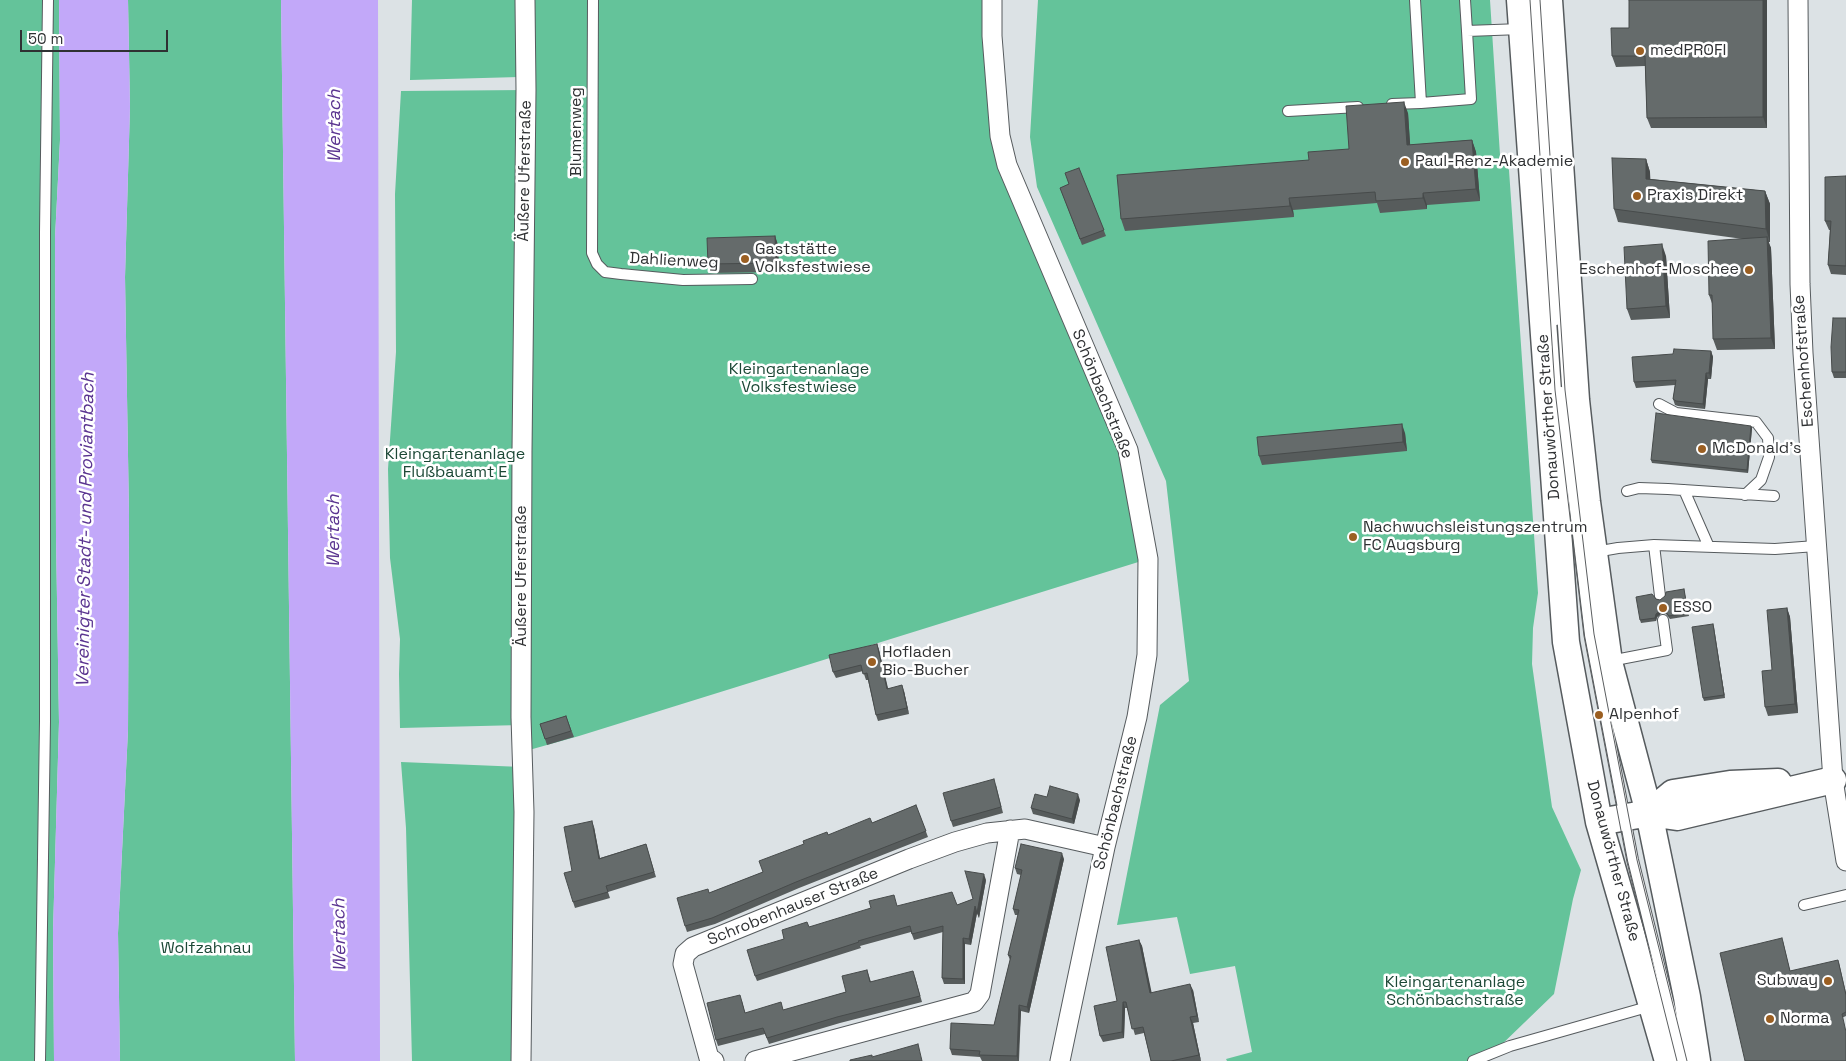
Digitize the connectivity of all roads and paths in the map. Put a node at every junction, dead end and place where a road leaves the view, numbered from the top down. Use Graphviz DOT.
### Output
graph roads {
  1 [pos="48,0"];
  2 [pos="593,0"];
  3 [pos="992,0"];
  4 [pos="1415,0"];
  5 [pos="1465,0"];
  6 [pos="1520,0"];
  7 [pos="1536,0"];
  8 [pos="1549,0"];
  9 [pos="1798,0"];
  10 [pos="525,1"];
  11 [pos="1522,29"];
  12 [pos="1467,32"];
  13 [pos="1421,103"];
  14 [pos="1383,105"];
  15 [pos="1364,106"];
  16 [pos="1288,111"];
  17 [pos="597,264"];
  18 [pos="752,279"];
  19 [pos="1557,332"];
  20 [pos="1560,380"];
  21 [pos="1659,404"];
  22 [pos="1684,490"];
  23 [pos="1627,491"];
  24 [pos="1746,495"];
  25 [pos="1774,496"];
  26 [pos="1654,545"];
  27 [pos="1816,546"];
  28 [pos="1709,547"];
  29 [pos="1594,552"];
  30 [pos="1660,596"];
  31 [pos="1663,620"];
  32 [pos="1609,662"];
  33 [pos="1839,780"];
  34 [pos="1649,813"];
  35 [pos="1612,820"];
  36 [pos="1010,830"];
  37 [pos="1105,847"];
  38 [pos="1846,861"];
  39 [pos="1846,895"];
  40 [pos="1804,905"];
  41 [pos="1652,1006"];
  42 [pos="40,1061"];
  43 [pos="522,1061"];
  44 [pos="714,1061"];
  45 [pos="755,1061"];
  46 [pos="1060,1061"];
  47 [pos="1473,1061"];
  48 [pos="1668,1061"];
  49 [pos="1683,1061"];
  50 [pos="1697,1061"];
  1 -- 42 [label="lane"];
  2 -- 17 [label="lane, Blumenweg"];
  3 -- 37 [label="street, Schönbachstraße"];
  4 -- 13 [label="lane"];
  5 -- 12 [label="lane"];
  6 -- 11 [label="main road, Donauwörther Straße"];
  7 -- 19 [label="lane"];
  8 -- 29 [label="main road, Donauwörther Straße"];
  9 -- 27 [label="street, Eschenhofstraße"];
  10 -- 43 [label="street, Äußere Uferstraße"];
  11 -- 12 [label="lane"];
  11 -- 35 [label="main road, Donauwörther Straße"];
  12 -- 13 [label="lane"];
  13 -- 14 [label="lane"];
  15 -- 16 [label="lane"];
  17 -- 18 [label="lane, Dahlienweg"];
  20 -- 35 [label="lane"];
  21 -- 24 [label="lane"];
  22 -- 23 [label="lane"];
  22 -- 24 [label="lane"];
  22 -- 28 [label="lane"];
  24 -- 25 [label="lane"];
  26 -- 28 [label="lane"];
  26 -- 29 [label="lane"];
  26 -- 30 [label="lane"];
  27 -- 28 [label="lane"];
  27 -- 33 [label="street, Eschenhofstraße"];
  29 -- 32 [label="main road, Donauwörther Straße"];
  31 -- 32 [label="lane"];
  32 -- 34 [label="main road, Donauwörther Straße"];
  33 -- 34 [label="main road"];
  33 -- 38 [label="street, Eschenhofstraße"];
  34 -- 35 [label="main road"];
  34 -- 50 [label="main road, Donauwörther Straße"];
  35 -- 41 [label="main road, Donauwörther Straße"];
  35 -- 49 [label="lane"];
  36 -- 37 [label="street, Schrobenhauser Straße"];
  36 -- 44 [label="street, Schrobenhauser Straße"];
  36 -- 45 [label="street"];
  37 -- 46 [label="street, Schönbachstraße"];
  39 -- 40 [label="lane"];
  41 -- 47 [label="lane"];
  41 -- 48 [label="main road, Donauwörther Straße"];
}
